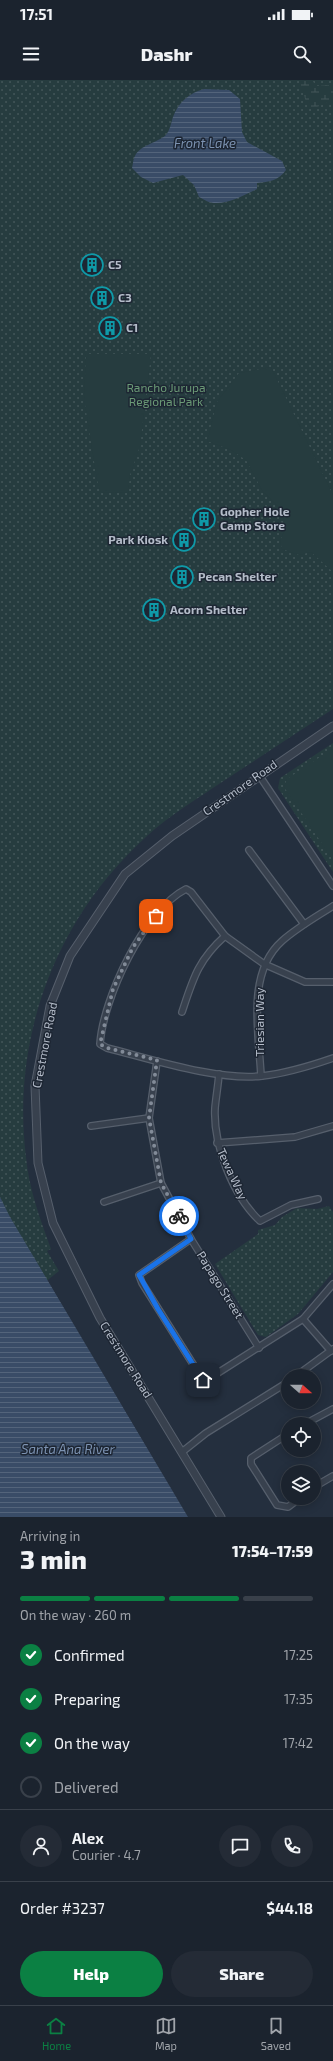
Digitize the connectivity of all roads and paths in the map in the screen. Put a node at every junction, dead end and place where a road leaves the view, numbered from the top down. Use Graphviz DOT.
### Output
graph roads {
  1 [pos="333,726"];
  2 [pos="259,775"];
  3 [pos="250,850"];
  4 [pos="333,886"];
  5 [pos="333,906"];
  6 [pos="304,924"];
  7 [pos="225,936"];
  8 [pos="264,964"];
  9 [pos="333,982"];
  10 [pos="182,1012"];
  11 [pos="333,1058"];
  12 [pos="157,1060"];
  13 [pos="219,1074"];
  14 [pos="261,1076"];
  15 [pos="149,1118"];
  16 [pos="91,1126"];
  17 [pos="333,1126"];
  18 [pos="218,1143"];
  19 [pos="161,1183"];
  20 [pos="318,1199"];
  21 [pos="104,1202"];
  22 [pos="191,1239"];
  23 [pos="333,1284"];
  24 [pos="303,1319"];
  25 [pos="259,1348"];
  26 [pos="332,1350"];
  27 [pos="306,1369"];
  28 [pos="281,1386"];
  29 [pos="333,1409"];
  30 [pos="319,1417"];
  31 [pos="281,1439"];
  32 [pos="182,1452"];
  33 [pos="333,1476"];
  34 [pos="321,1483"];
  35 [pos="291,1505"];
  36 [pos="221,1517"];
  1 -- 2 [label="street, Crestmore Road"];
  2 -- 4 [label="street"];
  2 -- 32 [label="street, Crestmore Road"];
  3 -- 6 [label="street"];
  5 -- 6 [label="street, Triesian Way"];
  6 -- 8 [label="street, Triesian Way"];
  7 -- 8 [label="street"];
  7 -- 10 [label="street"];
  7 -- 12 [label="street"];
  8 -- 9 [label="street"];
  8 -- 14 [label="street, Triesian Way"];
  11 -- 14 [label="street"];
  12 -- 13 [label="street"];
  12 -- 15 [label="street, Papago Street"];
  13 -- 14 [label="street"];
  13 -- 18 [label="street, Tewa Way"];
  15 -- 16 [label="street"];
  15 -- 19 [label="street, Papago Street"];
  17 -- 18 [label="street"];
  18 -- 20 [label="street, Tewa Way"];
  19 -- 21 [label="street"];
  19 -- 22 [label="street, Papago Street"];
  22 -- 25 [label="street, Papago Street"];
  22 -- 25 [label="street"];
  23 -- 24 [label="street"];
  24 -- 25 [label="street"];
  24 -- 26 [label="street"];
  26 -- 27 [label="street"];
  28 -- 32 [label="street"];
  29 -- 30 [label="street"];
  31 -- 35 [label="street"];
  32 -- 36 [label="street, Crestmore Road"];
  33 -- 34 [label="street"];
}
